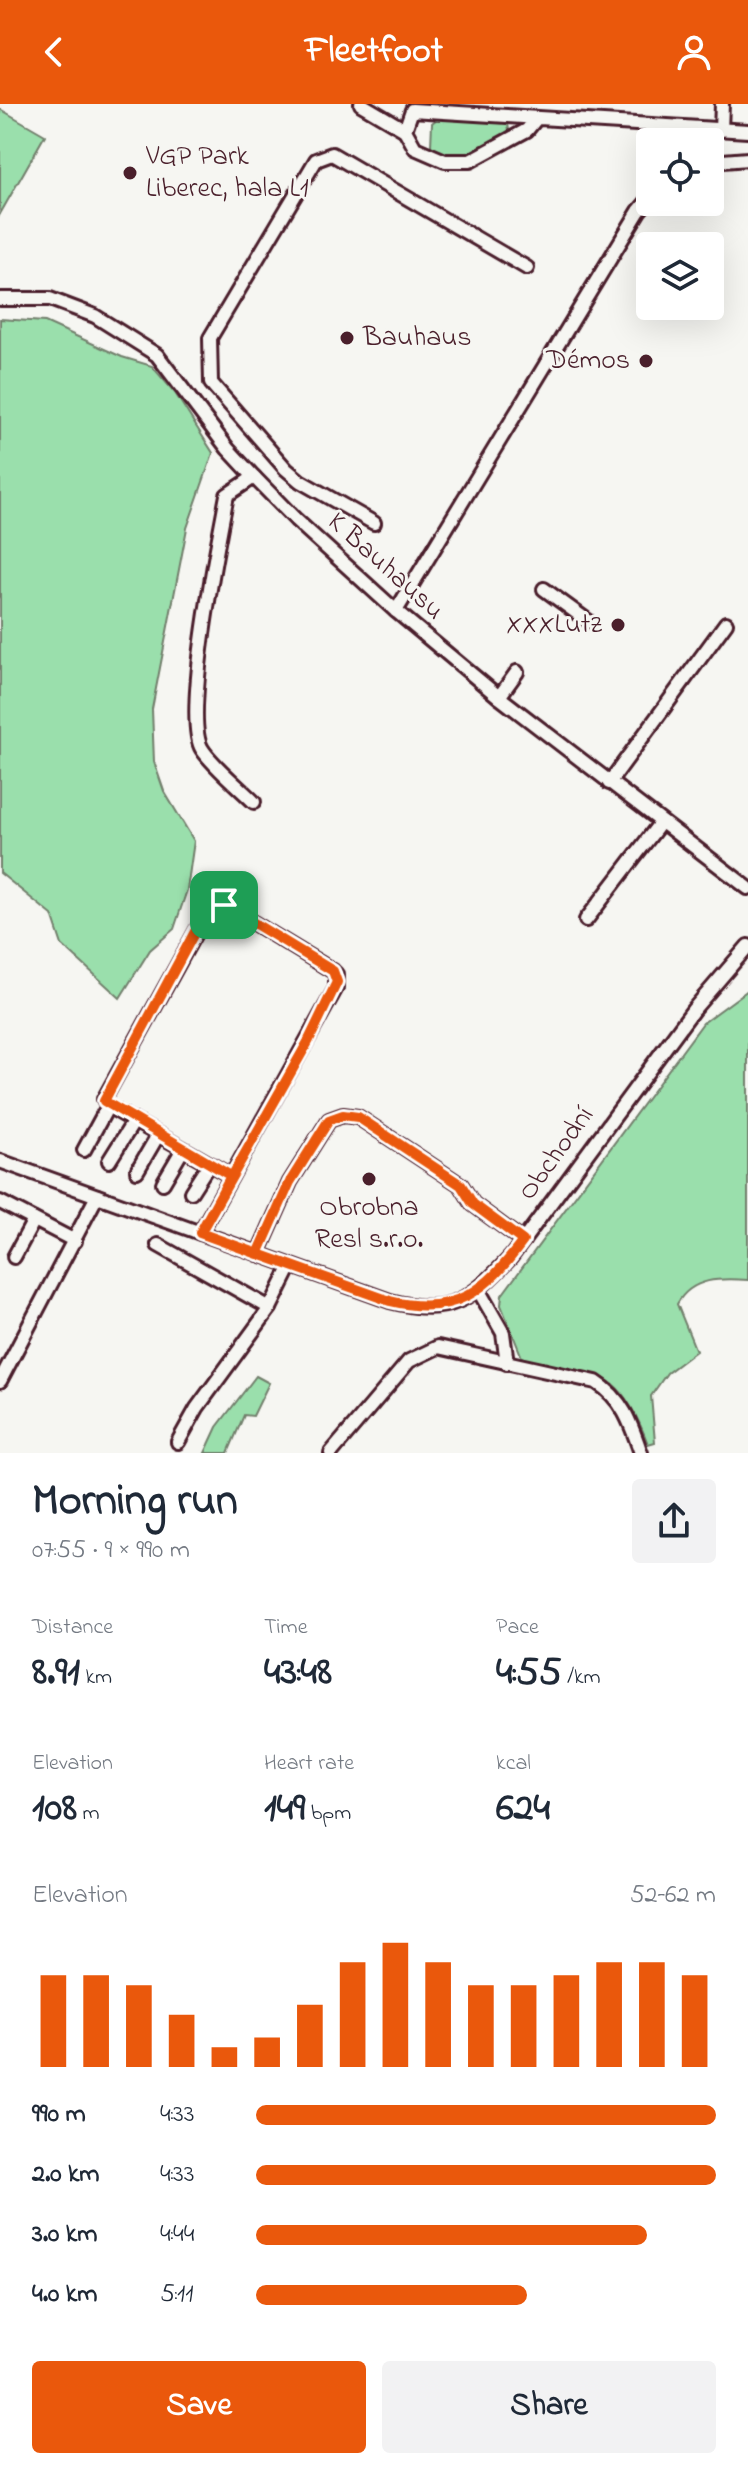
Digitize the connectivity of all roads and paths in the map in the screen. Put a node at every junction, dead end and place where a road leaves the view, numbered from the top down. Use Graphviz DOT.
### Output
graph roads {
  1 [pos="361,104"];
  2 [pos="722,104"];
  3 [pos="536,119"];
  4 [pos="687,128"];
  5 [pos="721,128"];
  6 [pos="405,130"];
  7 [pos="724,130"];
  8 [pos="748,131"];
  9 [pos="748,159"];
  10 [pos="724,161"];
  11 [pos="636,216"];
  12 [pos="527,268"];
  13 [pos="0,299"];
  14 [pos="254,477"];
  15 [pos="374,523"];
  16 [pos="544,589"];
  17 [pos="396,611"];
  18 [pos="588,621"];
  19 [pos="726,623"];
  20 [pos="517,672"];
  21 [pos="499,697"];
  22 [pos="609,783"];
  23 [pos="254,802"];
  24 [pos="661,822"];
  25 [pos="748,888"];
  26 [pos="586,920"];
  27 [pos="748,946"];
  28 [pos="108,1106"];
  29 [pos="134,1121"];
  30 [pos="158,1135"];
  31 [pos="183,1149"];
  32 [pos="84,1150"];
  33 [pos="0,1161"];
  34 [pos="109,1161"];
  35 [pos="209,1164"];
  36 [pos="137,1171"];
  37 [pos="231,1176"];
  38 [pos="163,1183"];
  39 [pos="191,1192"];
  40 [pos="97,1196"];
  41 [pos="0,1202"];
  42 [pos="34,1220"];
  43 [pos="200,1233"];
  44 [pos="75,1241"];
  45 [pos="523,1241"];
  46 [pos="158,1245"];
  47 [pos="258,1254"];
  48 [pos="14,1257"];
  49 [pos="291,1266"];
  50 [pos="479,1291"];
  51 [pos="270,1308"];
  52 [pos="507,1363"];
  53 [pos="0,1381"];
  54 [pos="178,1442"];
  55 [pos="331,1453"];
  56 [pos="641,1453"];
  1 -- 6 [label="street"];
  2 -- 5 [label="street"];
  3 -- 4 [label="street"];
  3 -- 6 [label="street"];
  3 -- 6 [label="street"];
  7 -- 8 [label="street"];
  9 -- 10 [label="street"];
  11 -- 17 [label="street"];
  12 -- 15 [label="street"];
  13 -- 14 [label="street, K Bauhausu"];
  14 -- 17 [label="street, K Bauhausu"];
  14 -- 23 [label="street"];
  16 -- 18 [label="street"];
  17 -- 21 [label="street, K Bauhausu"];
  19 -- 22 [label="street"];
  20 -- 21 [label="street"];
  21 -- 22 [label="street, K Bauhausu"];
  22 -- 24 [label="street, K Bauhausu"];
  24 -- 25 [label="street, K Bauhausu"];
  24 -- 26 [label="street"];
  27 -- 45 [label="street, Obchodní"];
  28 -- 29 [label="street"];
  28 -- 32 [label="street"];
  28 -- 37 [label="street"];
  29 -- 30 [label="street"];
  29 -- 34 [label="street"];
  30 -- 31 [label="street"];
  30 -- 36 [label="street"];
  31 -- 35 [label="street"];
  31 -- 38 [label="street"];
  33 -- 40 [label="street, Obchodní"];
  35 -- 37 [label="street"];
  35 -- 39 [label="street"];
  37 -- 43 [label="street"];
  40 -- 43 [label="street, Obchodní"];
  40 -- 44 [label="street"];
  41 -- 42 [label="street"];
  42 -- 44 [label="street"];
  42 -- 48 [label="street"];
  43 -- 47 [label="street, Obchodní"];
  44 -- 53 [label="street"];
  45 -- 47 [label="street"];
  45 -- 50 [label="street, Obchodní"];
  46 -- 51 [label="street"];
  47 -- 49 [label="street, Obchodní"];
  49 -- 50 [label="street, Obchodní"];
  49 -- 51 [label="street"];
  50 -- 52 [label="street"];
  51 -- 54 [label="street"];
  52 -- 55 [label="street"];
  52 -- 56 [label="street"];
}
